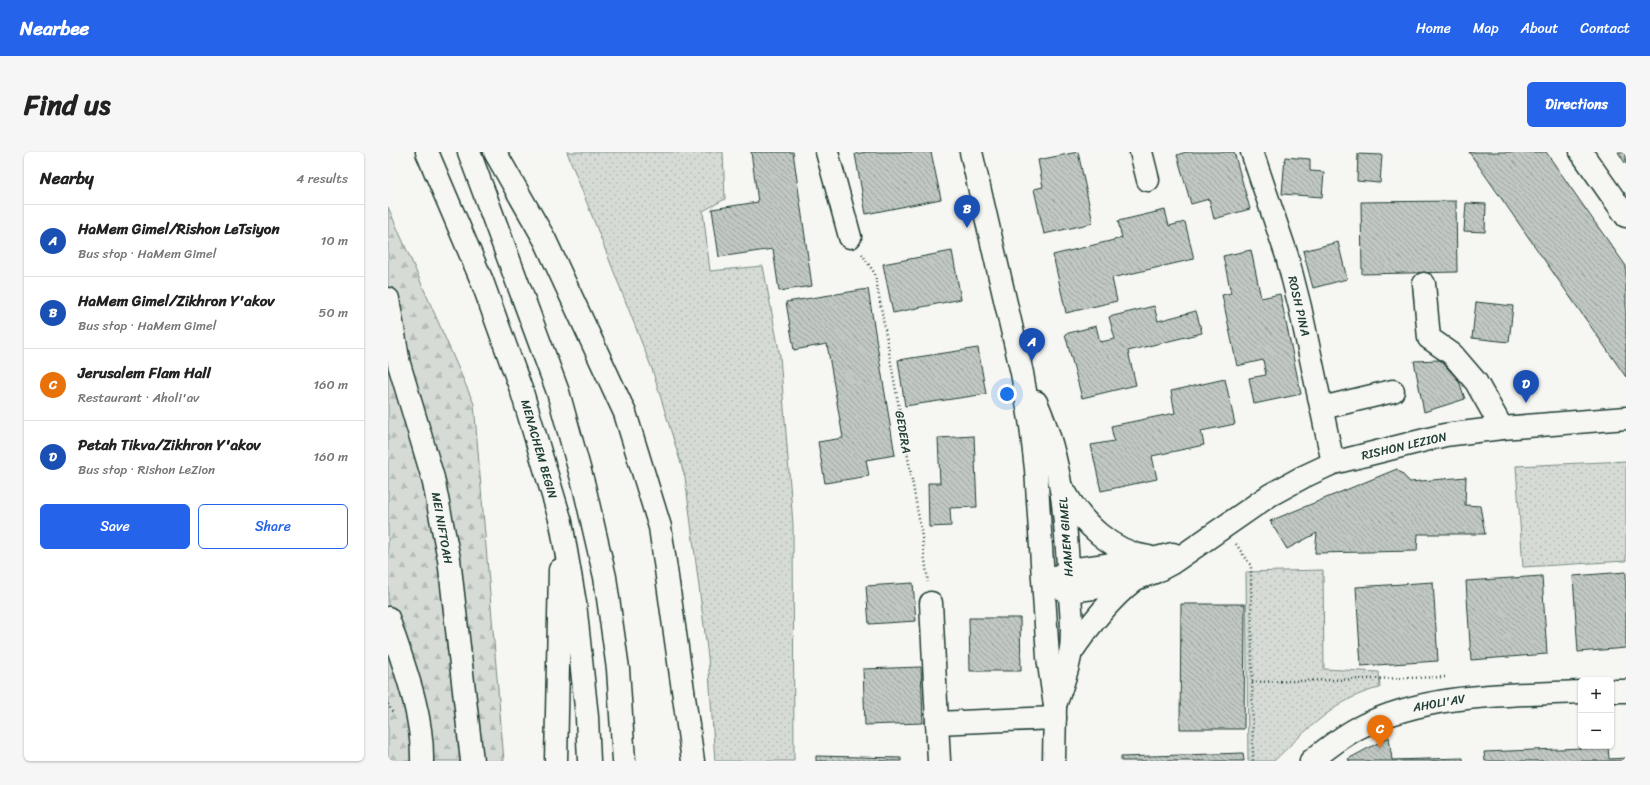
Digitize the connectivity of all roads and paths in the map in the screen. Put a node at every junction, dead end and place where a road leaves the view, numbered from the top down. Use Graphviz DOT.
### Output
graph roads {
  1 [pos="427,152"];
  2 [pos="469,152"];
  3 [pos="495,152"];
  4 [pos="826,152"];
  5 [pos="971,152"];
  6 [pos="1141,152"];
  7 [pos="1252,152"];
  8 [pos="1581,152"];
  9 [pos="1148,180"];
  10 [pos="1626,216"];
  11 [pos="850,237"];
  12 [pos="1424,284"];
  13 [pos="388,299"];
  14 [pos="1022,373"];
  15 [pos="1393,391"];
  16 [pos="1322,408"];
  17 [pos="1626,418"];
  18 [pos="1502,428"];
  19 [pos="1333,463"];
  20 [pos="1062,486"];
  21 [pos="561,522"];
  22 [pos="1225,527"];
  23 [pos="1204,541"];
  24 [pos="1158,558"];
  25 [pos="1069,580"];
  26 [pos="1133,580"];
  27 [pos="1044,584"];
  28 [pos="931,603"];
  29 [pos="388,618"];
  30 [pos="1070,654"];
  31 [pos="1451,677"];
  32 [pos="1252,682"];
  33 [pos="1614,691"];
  34 [pos="1626,691"];
  35 [pos="1578,692"];
  36 [pos="1055,712"];
  37 [pos="937,723"];
  38 [pos="416,756"];
  39 [pos="472,761"];
  40 [pos="556,761"];
  41 [pos="589,761"];
  42 [pos="624,761"];
  43 [pos="693,761"];
  44 [pos="938,761"];
  45 [pos="1054,761"];
  46 [pos="1253,761"];
  47 [pos="1311,761"];
  1 -- 21 [label="main road, MENACHEM BEGIN"];
  2 -- 42 [label="main road"];
  3 -- 43 [label="main road"];
  4 -- 11 [label="main road"];
  5 -- 14 [label="main road, HAMEM GIMEL"];
  6 -- 9 [label="main road"];
  7 -- 16 [label="main road, ROSH PINA"];
  8 -- 10 [label="main road"];
  11 -- 28 [label="path, GEDERA"];
  12 -- 18 [label="main road"];
  13 -- 39 [label="main road, MEI NIFTOAH"];
  14 -- 20 [label="main road, HAMEM GIMEL"];
  14 -- 27 [label="main road, HAMEM GIMEL"];
  15 -- 16 [label="main road"];
  16 -- 19 [label="main road, ROSH PINA"];
  17 -- 18 [label="main road, RISHON LEZION"];
  18 -- 19 [label="main road, RISHON LEZION"];
  19 -- 22 [label="main road, RISHON LEZION"];
  20 -- 24 [label="main road"];
  20 -- 25 [label="main road, HAMEM GIMEL"];
  21 -- 40 [label="main road"];
  21 -- 41 [label="main road, MENACHEM BEGIN"];
  22 -- 23 [label="main road, RISHON LEZION"];
  22 -- 32 [label="path"];
  23 -- 24 [label="main road, RISHON LEZION"];
  23 -- 26 [label="main road, RISHON LEZION"];
  24 -- 25 [label="main road, RISHON LEZION"];
  25 -- 26 [label="main road, RISHON LEZION"];
  25 -- 27 [label="main road, RISHON LEZION"];
  25 -- 30 [label="main road, HAMEM GIMEL"];
  26 -- 30 [label="main road"];
  27 -- 36 [label="main road, HAMEM GIMEL"];
  28 -- 37 [label="main road"];
  29 -- 38 [label="main road"];
  30 -- 36 [label="main road, HAMEM GIMEL"];
  31 -- 32 [label="path"];
  32 -- 46 [label="path"];
  33 -- 34 [label="main road"];
  35 -- 47 [label="main road, AHOLI'AV"];
  36 -- 37 [label="main road"];
  36 -- 45 [label="main road, HAMEM GIMEL"];
  37 -- 44 [label="main road"];
}
